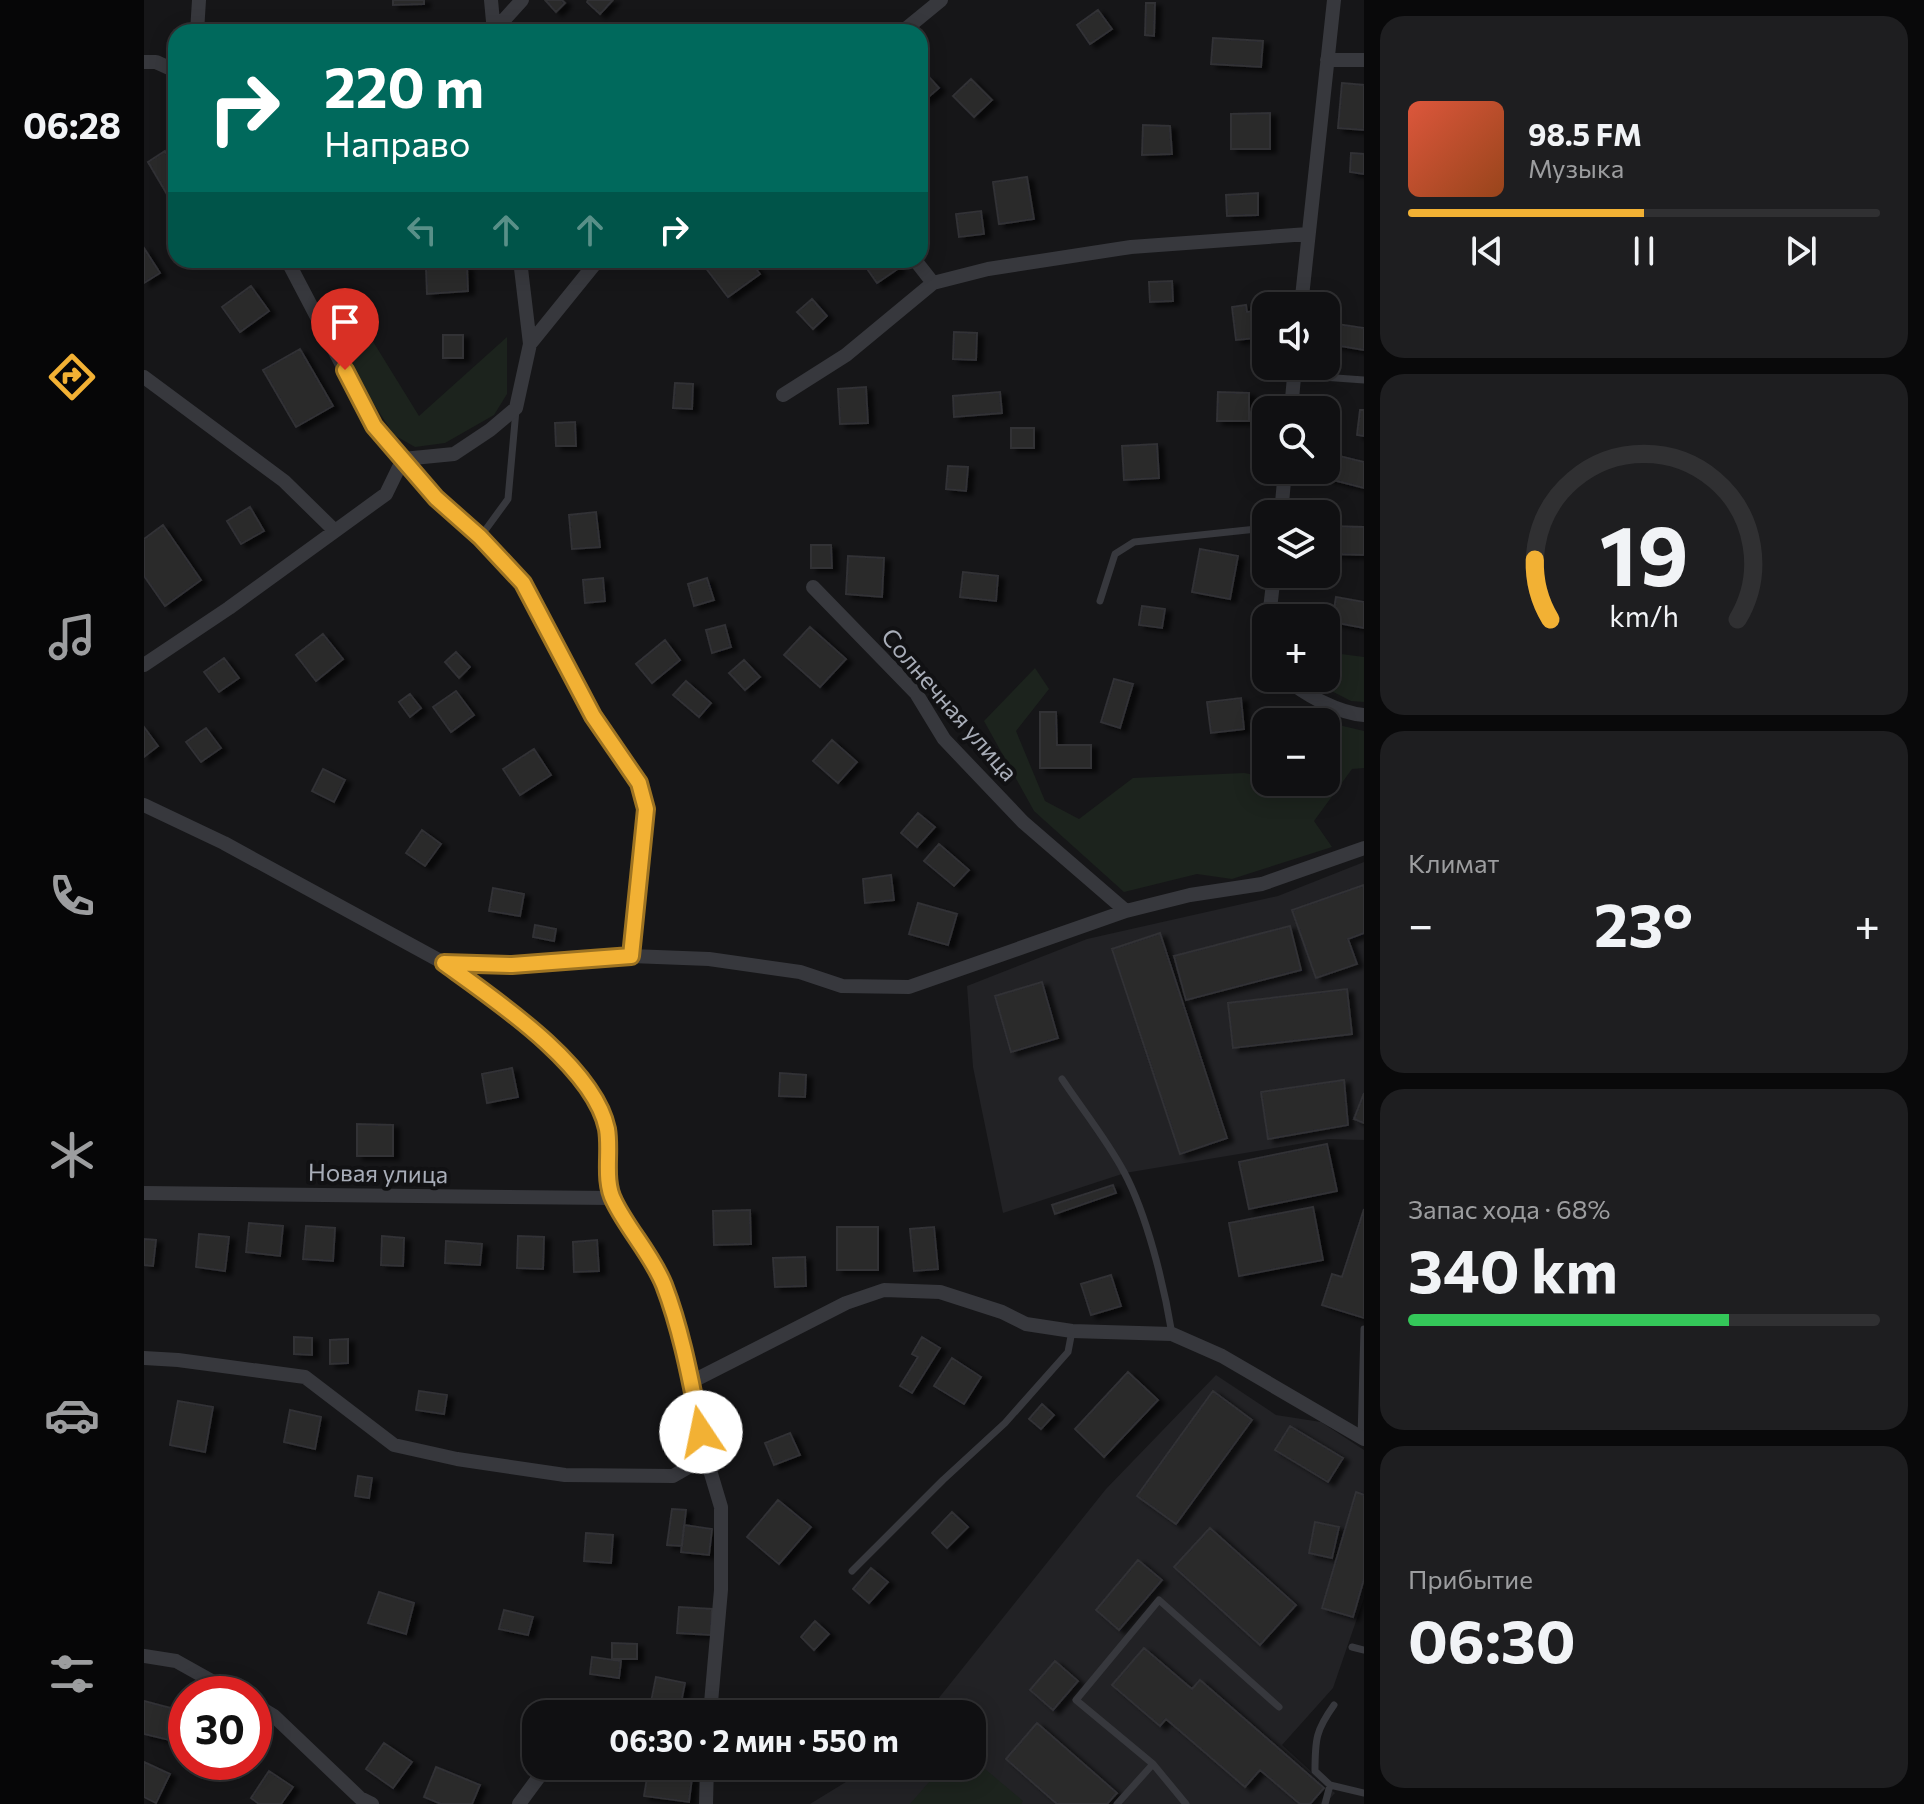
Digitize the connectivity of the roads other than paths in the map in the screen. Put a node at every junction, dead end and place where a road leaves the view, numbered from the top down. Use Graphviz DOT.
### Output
graph roads {
  1 [pos="199,0"];
  2 [pos="491,0"];
  3 [pos="522,0"];
  4 [pos="941,0"];
  5 [pos="1334,0"];
  6 [pos="198,24"];
  7 [pos="493,24"];
  8 [pos="501,24"];
  9 [pos="912,24"];
  10 [pos="1327,60"];
  11 [pos="1364,60"];
  12 [pos="144,62"];
  13 [pos="168,67"];
  14 [pos="1308,234"];
  15 [pos="291,268"];
  16 [pos="521,268"];
  17 [pos="592,268"];
  18 [pos="921,268"];
  19 [pos="933,283"];
  20 [pos="1302,292"];
  21 [pos="530,344"];
  22 [pos="144,377"];
  23 [pos="1340,377"];
  24 [pos="1364,380"];
  25 [pos="783,395"];
  26 [pos="516,408"];
  27 [pos="403,459"];
  28 [pos="1252,529"];
  29 [pos="335,531"];
  30 [pos="480,537"];
  31 [pos="813,587"];
  32 [pos="1100,601"];
  33 [pos="144,665"];
  34 [pos="1306,692"];
  35 [pos="1364,715"];
  36 [pos="144,805"];
  37 [pos="1364,848"];
  38 [pos="1126,911"];
  39 [pos="631,956"];
  40 [pos="444,963"];
  41 [pos="1062,1079"];
  42 [pos="144,1193"];
  43 [pos="612,1198"];
  44 [pos="1364,1329"];
  45 [pos="1072,1331"];
  46 [pos="1172,1334"];
  47 [pos="144,1358"];
  48 [pos="691,1382"];
  49 [pos="1362,1438"];
  50 [pos="706,1457"];
  51 [pos="852,1571"];
  52 [pos="1352,1647"];
  53 [pos="1364,1650"];
  54 [pos="144,1656"];
  55 [pos="203,1676"];
  56 [pos="711,1700"];
  57 [pos="1334,1705"];
  58 [pos="1279,1707"];
  59 [pos="272,1715"];
  60 [pos="1153,1764"];
  61 [pos="537,1780"];
  62 [pos="707,1780"];
  63 [pos="1330,1785"];
  64 [pos="1364,1793"];
  65 [pos="372,1804"];
  66 [pos="519,1804"];
  67 [pos="706,1804"];
  68 [pos="1117,1804"];
  69 [pos="1186,1804"];
  70 [pos="1325,1804"];
  1 -- 6 [label="street"];
  2 -- 7 [label="street"];
  3 -- 8 [label="street"];
  4 -- 9 [label="street"];
  5 -- 10 [label="street"];
  10 -- 11 [label="street"];
  10 -- 14 [label="street"];
  12 -- 13 [label="street"];
  14 -- 19 [label="street"];
  14 -- 20 [label="street"];
  15 -- 27 [label="street"];
  16 -- 21 [label="street"];
  17 -- 21 [label="street"];
  18 -- 19 [label="street"];
  19 -- 25 [label="street"];
  21 -- 26 [label="street"];
  22 -- 29 [label="street"];
  23 -- 24 [label="lane"];
  26 -- 27 [label="street"];
  26 -- 30 [label="lane"];
  27 -- 29 [label="street"];
  27 -- 30 [label="street"];
  28 -- 32 [label="lane"];
  29 -- 33 [label="street"];
  30 -- 39 [label="street"];
  31 -- 38 [label="street, Солнечная улица"];
  34 -- 35 [label="street"];
  36 -- 40 [label="street"];
  37 -- 38 [label="street"];
  38 -- 39 [label="street"];
  39 -- 40 [label="street"];
  40 -- 43 [label="street"];
  41 -- 46 [label="lane"];
  42 -- 43 [label="street, Новая улица"];
  43 -- 48 [label="street"];
  44 -- 49 [label="lane"];
  45 -- 46 [label="street"];
  45 -- 48 [label="street"];
  45 -- 51 [label="lane"];
  46 -- 49 [label="street"];
  47 -- 50 [label="street"];
  48 -- 50 [label="street"];
  50 -- 56 [label="street"];
  52 -- 53 [label="lane"];
  54 -- 55 [label="street"];
  57 -- 63 [label="lane"];
  58 -- 60 [label="lane"];
  59 -- 65 [label="street"];
  60 -- 68 [label="lane"];
  60 -- 69 [label="lane"];
  61 -- 66 [label="street"];
  62 -- 67 [label="street"];
  63 -- 64 [label="lane"];
  63 -- 70 [label="lane"];
}
